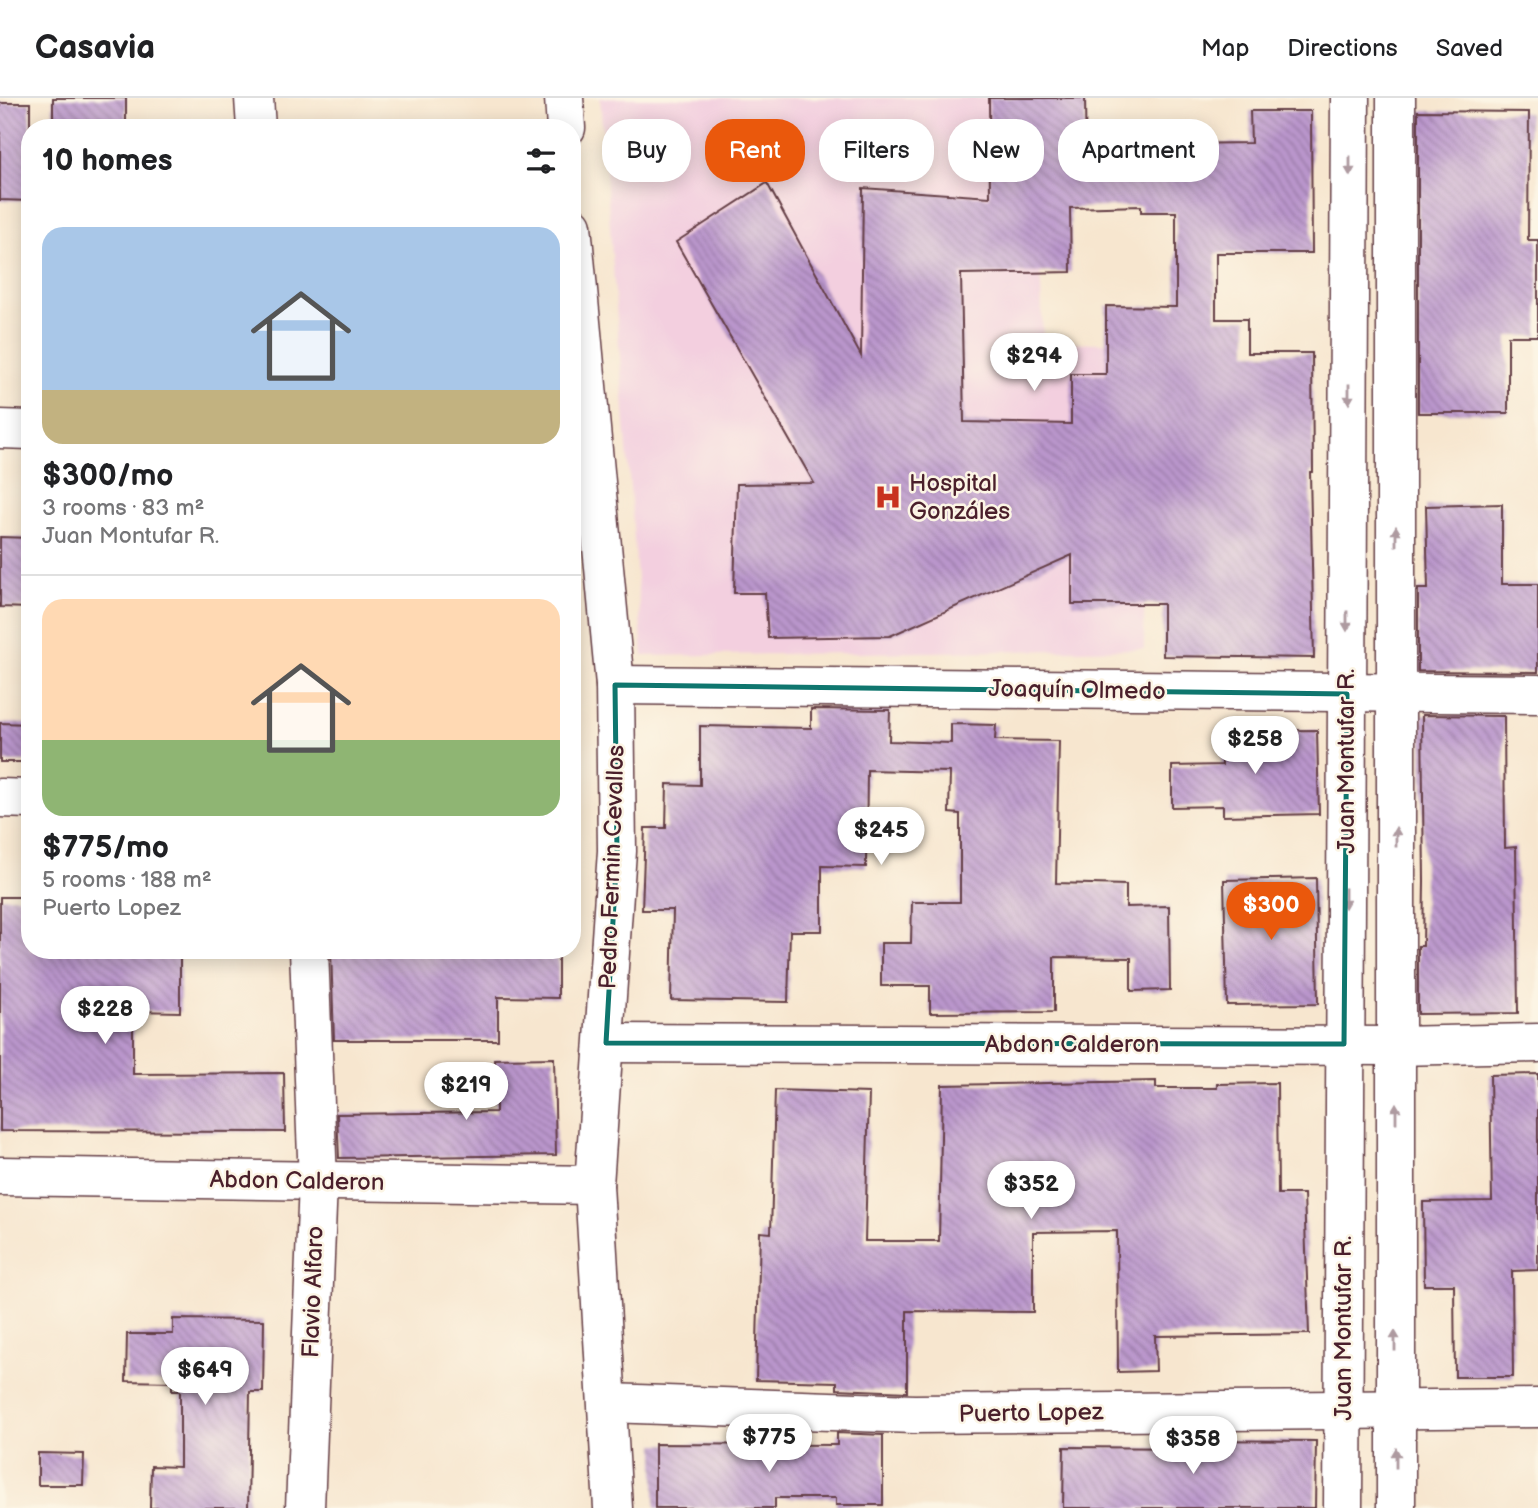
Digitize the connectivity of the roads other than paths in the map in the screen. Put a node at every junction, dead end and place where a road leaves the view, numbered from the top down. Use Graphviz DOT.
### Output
graph roads {
  1 [pos="254,98"];
  2 [pos="564,98"];
  3 [pos="1350,98"];
  4 [pos="1396,98"];
  5 [pos="255,119"];
  6 [pos="565,119"];
  7 [pos="581,322"];
  8 [pos="0,429"];
  9 [pos="21,430"];
  10 [pos="615,685"];
  11 [pos="1396,693"];
  12 [pos="1347,694"];
  13 [pos="1538,694"];
  14 [pos="0,798"];
  15 [pos="21,799"];
  16 [pos="309,959"];
  17 [pos="606,1043"];
  18 [pos="1538,1043"];
  19 [pos="1344,1044"];
  20 [pos="1396,1046"];
  21 [pos="0,1176"];
  22 [pos="318,1182"];
  23 [pos="594,1185"];
  24 [pos="609,1403"];
  25 [pos="1538,1408"];
  26 [pos="1395,1409"];
  27 [pos="1342,1410"];
  28 [pos="305,1508"];
  29 [pos="613,1508"];
  30 [pos="1343,1508"];
  31 [pos="1396,1508"];
  1 -- 5 [label="street"];
  2 -- 6 [label="street"];
  3 -- 12 [label="street, Juan Montufar R., one-way"];
  11 -- 4 [label="street, Juan Montufar R., one-way"];
  7 -- 10 [label="street, Pedro Fermin Cevallos"];
  8 -- 9 [label="street"];
  10 -- 12 [label="street, Joaquín Olmedo"];
  10 -- 17 [label="street, Pedro Fermin Cevallos"];
  11 -- 12 [label="street, Joaquín Olmedo"];
  11 -- 13 [label="street, Joaquín Olmedo"];
  20 -- 11 [label="street, Juan Montufar R., one-way"];
  12 -- 19 [label="street, Juan Montufar R., one-way"];
  14 -- 15 [label="street"];
  16 -- 22 [label="street, Flavio Alfaro"];
  17 -- 19 [label="street, Abdon Calderon"];
  17 -- 23 [label="street, Pedro Fermin Cevallos"];
  18 -- 20 [label="street, Abdon Calderon"];
  19 -- 20 [label="street, Abdon Calderon"];
  19 -- 27 [label="street, Juan Montufar R."];
  26 -- 20 [label="street, Juan Montufar R., one-way"];
  21 -- 22 [label="street, Abdon Calderon"];
  22 -- 23 [label="street, Abdon Calderon"];
  22 -- 28 [label="street, Flavio Alfaro"];
  23 -- 24 [label="street, Pedro Fermin Cevallos"];
  24 -- 27 [label="street, Puerto Lopez"];
  24 -- 29 [label="street, Pedro Fermin Cevallos"];
  25 -- 26 [label="street, Puerto Lopez"];
  26 -- 27 [label="street, Puerto Lopez"];
  31 -- 26 [label="street, Juan Montufar R., one-way"];
  27 -- 30 [label="street, Juan Montufar R."];
}
